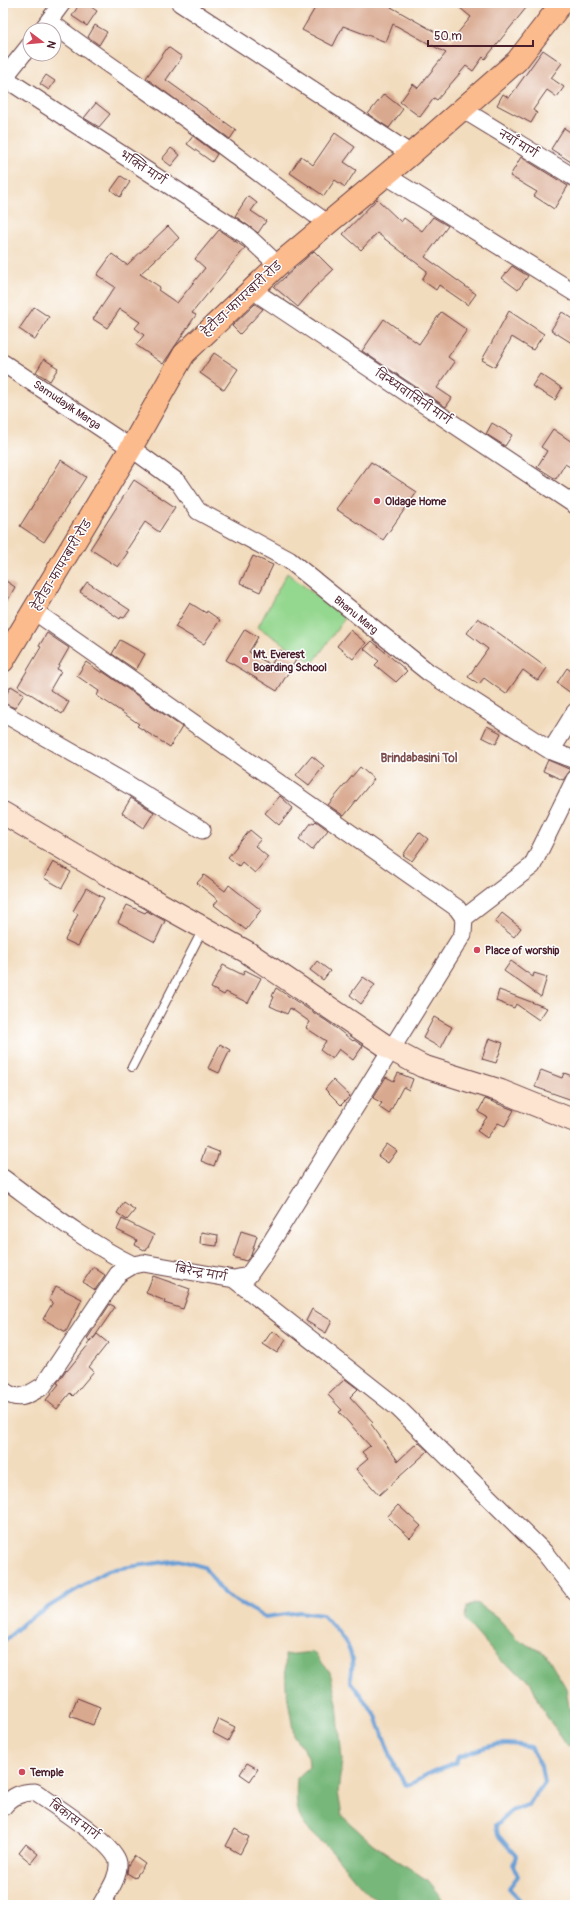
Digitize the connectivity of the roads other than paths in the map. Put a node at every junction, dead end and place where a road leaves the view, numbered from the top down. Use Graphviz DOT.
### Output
graph roads {
  1 [pos="62,3"];
  2 [pos="180,3"];
  3 [pos="562,3"];
  4 [pos="48,22"];
  5 [pos="62,36"];
  6 [pos="22,54"];
  7 [pos="3,78"];
  8 [pos="462,109"];
  9 [pos="411,154"];
  10 [pos="385,175"];
  11 [pos="575,178"];
  12 [pos="327,223"];
  13 [pos="278,265"];
  14 [pos="251,289"];
  15 [pos="575,293"];
  16 [pos="3,363"];
  17 [pos="131,448"];
  18 [pos="575,505"];
  19 [pos="34,611"];
  20 [pos="3,661"];
  21 [pos="575,712"];
  22 [pos="3,713"];
  23 [pos="551,751"];
  24 [pos="575,760"];
  25 [pos="575,779"];
  26 [pos="3,813"];
  27 [pos="202,830"];
  28 [pos="464,918"];
  29 [pos="204,928"];
  30 [pos="392,1050"];
  31 [pos="132,1067"];
  32 [pos="575,1121"];
  33 [pos="3,1178"];
  34 [pos="132,1264"];
  35 [pos="234,1279"];
  36 [pos="3,1390"];
  37 [pos="575,1592"];
  38 [pos="3,1807"];
  39 [pos="101,1905"];
  1 -- 4 [label="street"];
  2 -- 9 [label="street"];
  3 -- 8 [label="highway, हेटौडा-फापरबारी रोड"];
  5 -- 12 [label="street"];
  6 -- 7 [label="street"];
  7 -- 13 [label="street, भक्ति मार्ग"];
  8 -- 9 [label="highway, हेटौडा-फापरबारी रोड"];
  8 -- 11 [label="street, नयाँ मार्ग"];
  9 -- 10 [label="highway, हेटौडा-फापरबारी रोड"];
  10 -- 12 [label="highway, हेटौडा-फापरबारी रोड"];
  10 -- 15 [label="street"];
  12 -- 13 [label="highway, हेटौडा-फापरबारी रोड"];
  13 -- 14 [label="highway, हेटौडा-फापरबारी रोड"];
  14 -- 17 [label="highway, हेटौडा-फापरबारी रोड"];
  14 -- 18 [label="street, विन्ध्यवासिनी मार्ग"];
  16 -- 17 [label="street, Samudayik Marga"];
  17 -- 19 [label="highway, हेटौडा-फापरबारी रोड"];
  17 -- 23 [label="street, Bhanu Marg"];
  19 -- 20 [label="highway, हेटौडा-फापरबारी रोड"];
  19 -- 28 [label="street"];
  21 -- 23 [label="street"];
  22 -- 27 [label="street"];
  23 -- 24 [label="street, Bhanu Marg"];
  25 -- 28 [label="street"];
  26 -- 29 [label="main road"];
  28 -- 30 [label="street, बिरेन्द्र मार्ग"];
  29 -- 30 [label="main road"];
  29 -- 31 [label="lane"];
  30 -- 32 [label="main road"];
  30 -- 35 [label="street, बिरेन्द्र मार्ग"];
  33 -- 34 [label="street"];
  34 -- 35 [label="street, बिरेन्द्र मार्ग"];
  34 -- 36 [label="street"];
  35 -- 37 [label="street"];
  38 -- 39 [label="street, बिकास मार्ग"];
}
